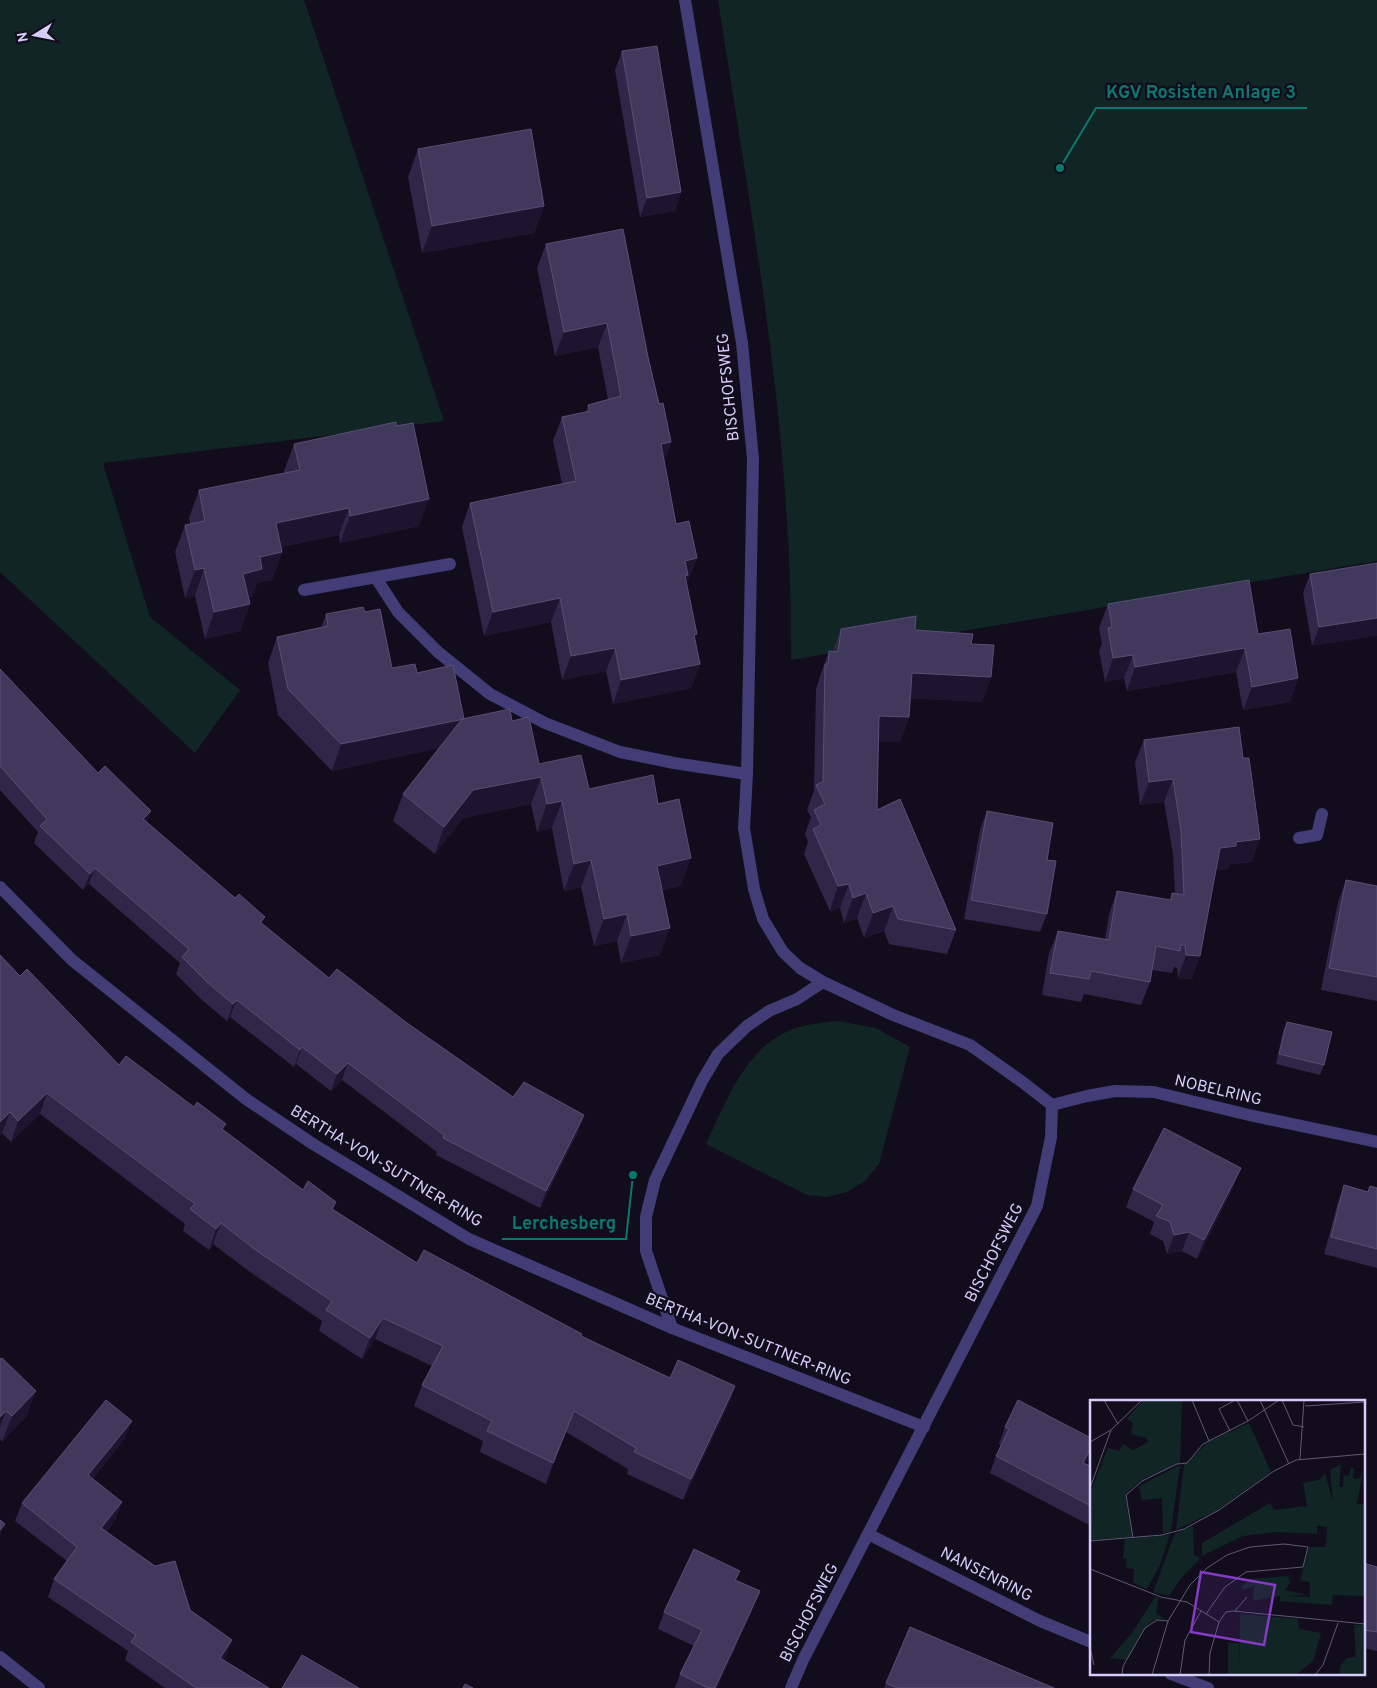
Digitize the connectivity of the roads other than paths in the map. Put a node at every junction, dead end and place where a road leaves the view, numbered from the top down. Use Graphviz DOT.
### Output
graph roads {
  1 [pos="685,0"];
  2 [pos="450,564"];
  3 [pos="376,578"];
  4 [pos="304,590"];
  5 [pos="747,774"];
  6 [pos="1322,814"];
  7 [pos="1299,838"];
  8 [pos="0,887"];
  9 [pos="823,982"];
  10 [pos="1052,1105"];
  11 [pos="1377,1142"];
  12 [pos="672,1328"];
  13 [pos="924,1427"];
  14 [pos="868,1534"];
  15 [pos="1090,1642"];
  16 [pos="0,1657"];
  17 [pos="1176,1676"];
  18 [pos="39,1688"];
  19 [pos="791,1688"];
  20 [pos="1208,1688"];
  1 -- 5 [label="street, BISCHOFSWEG"];
  2 -- 3 [label="street"];
  3 -- 4 [label="street"];
  3 -- 5 [label="street"];
  5 -- 9 [label="street, BISCHOFSWEG"];
  6 -- 7 [label="street"];
  8 -- 12 [label="street, BERTHA-VON-SUTTNER-RING"];
  9 -- 10 [label="street, BISCHOFSWEG"];
  9 -- 12 [label="street"];
  10 -- 11 [label="street, NOBELRING"];
  10 -- 13 [label="street, BISCHOFSWEG"];
  12 -- 13 [label="street, BERTHA-VON-SUTTNER-RING"];
  13 -- 14 [label="street, BISCHOFSWEG"];
  14 -- 15 [label="street, NANSENRING"];
  14 -- 19 [label="street, BISCHOFSWEG"];
  16 -- 18 [label="street"];
  17 -- 20 [label="street"];
}
